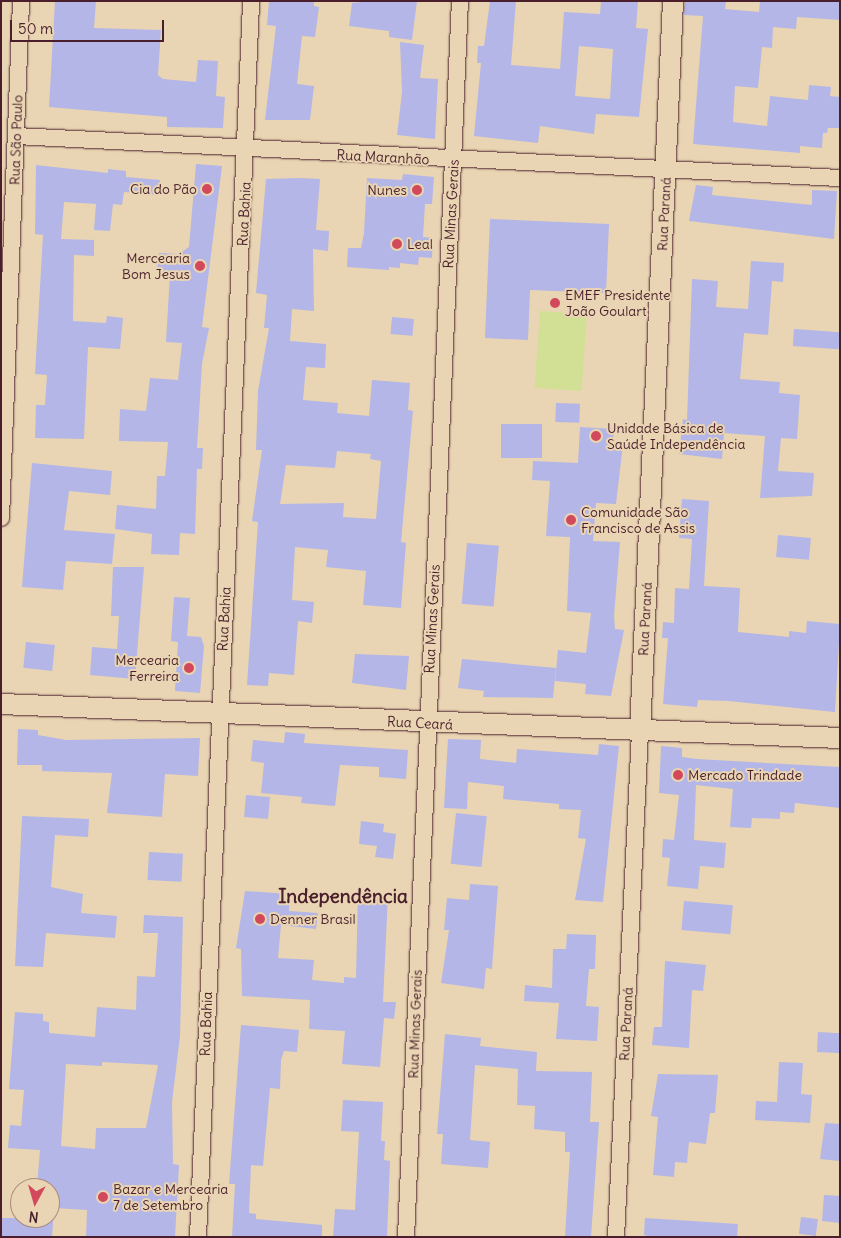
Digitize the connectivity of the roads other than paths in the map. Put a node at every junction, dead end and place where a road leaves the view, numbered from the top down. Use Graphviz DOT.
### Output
graph roads {
  1 [pos="22,1"];
  2 [pos="252,1"];
  3 [pos="460,1"];
  4 [pos="673,1"];
  5 [pos="16,136"];
  6 [pos="248,150"];
  7 [pos="454,160"];
  8 [pos="667,170"];
  9 [pos="840,178"];
  10 [pos="1,518"];
  11 [pos="1,704"];
  12 [pos="218,714"];
  13 [pos="428,723"];
  14 [pos="640,731"];
  15 [pos="840,738"];
  16 [pos="198,1237"];
  17 [pos="406,1237"];
  18 [pos="616,1237"];
  1 -- 5 [label="street, Rua São Paulo"];
  2 -- 6 [label="street, Rua Bahia"];
  3 -- 7 [label="street, Rua Minas Gerais"];
  4 -- 8 [label="street, Rua Paraná"];
  5 -- 6 [label="street, Rua Maranhão"];
  5 -- 10 [label="street, Rua São Paulo"];
  6 -- 7 [label="street, Rua Maranhão"];
  6 -- 12 [label="street, Rua Bahia"];
  7 -- 8 [label="street, Rua Maranhão"];
  7 -- 13 [label="street, Rua Minas Gerais"];
  8 -- 9 [label="street, Rua Maranhão"];
  8 -- 14 [label="street, Rua Paraná"];
  11 -- 12 [label="street, Rua Ceará"];
  12 -- 13 [label="street, Rua Ceará"];
  12 -- 16 [label="street, Rua Bahia"];
  13 -- 14 [label="street, Rua Ceará"];
  13 -- 17 [label="street, Rua Minas Gerais"];
  14 -- 15 [label="street, Rua Ceará"];
  14 -- 18 [label="street, Rua Paraná"];
}
